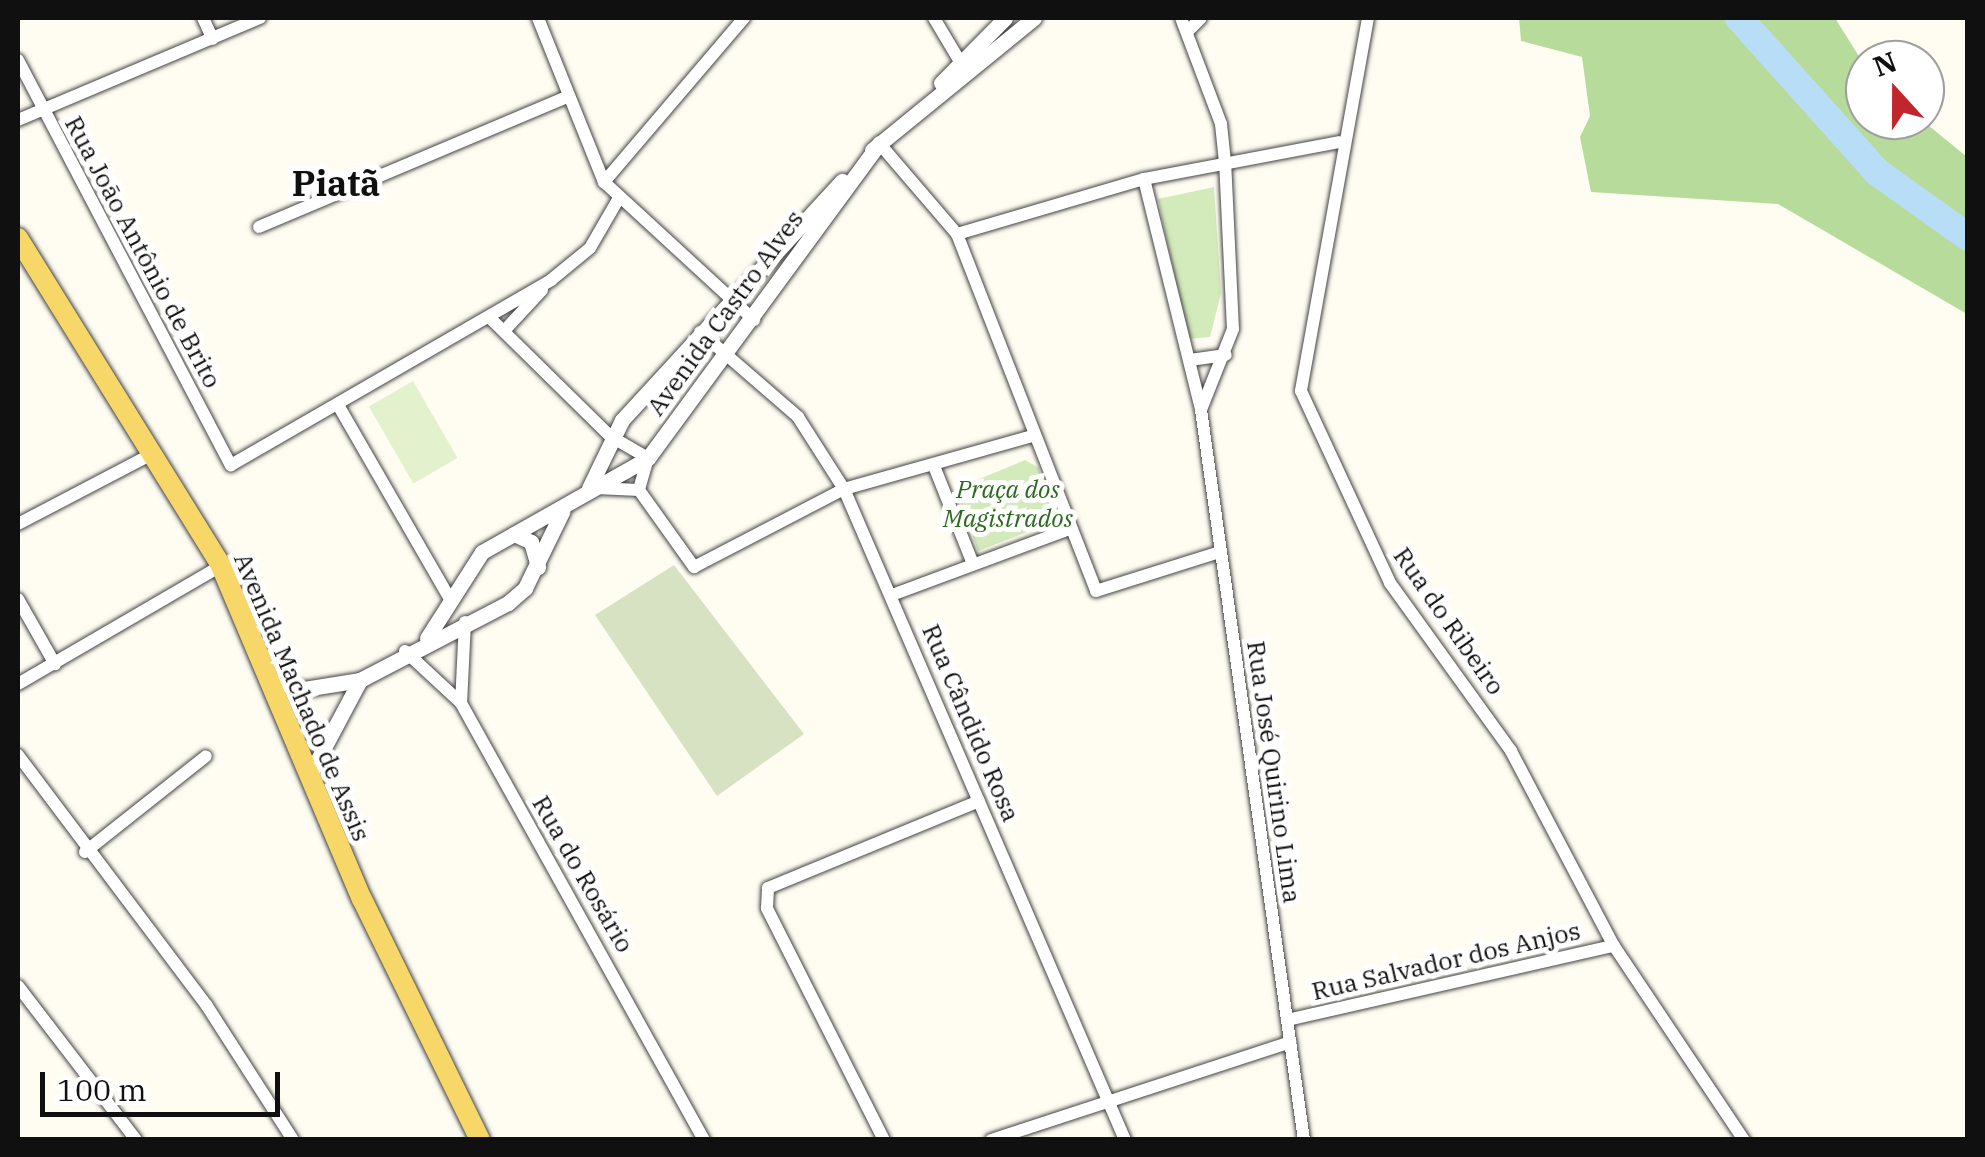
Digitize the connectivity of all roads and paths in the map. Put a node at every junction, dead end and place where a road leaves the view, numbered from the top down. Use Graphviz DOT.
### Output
graph roads {
  1 [pos="204,18"];
  2 [pos="260,18"];
  3 [pos="538,18"];
  4 [pos="744,18"];
  5 [pos="934,18"];
  6 [pos="1005,18"];
  7 [pos="1034,18"];
  8 [pos="1181,18"];
  9 [pos="1201,18"];
  10 [pos="1368,18"];
  11 [pos="1188,30"];
  12 [pos="213,39"];
  13 [pos="18,60"];
  14 [pos="960,65"];
  15 [pos="564,98"];
  16 [pos="43,109"];
  17 [pos="18,120"];
  18 [pos="879,142"];
  19 [pos="1340,142"];
  20 [pos="1225,160"];
  21 [pos="1144,179"];
  22 [pos="604,182"];
  23 [pos="619,198"];
  24 [pos="258,227"];
  25 [pos="957,234"];
  26 [pos="18,238"];
  27 [pos="550,280"];
  28 [pos="730,299"];
  29 [pos="489,316"];
  30 [pos="754,320"];
  31 [pos="504,332"];
  32 [pos="700,332"];
  33 [pos="728,355"];
  34 [pos="1226,355"];
  35 [pos="1190,360"];
  36 [pos="338,405"];
  37 [pos="1201,410"];
  38 [pos="610,436"];
  39 [pos="1033,436"];
  40 [pos="148,456"];
  41 [pos="648,458"];
  42 [pos="934,466"];
  43 [pos="589,488"];
  44 [pos="639,490"];
  45 [pos="844,490"];
  46 [pos="562,512"];
  47 [pos="18,524"];
  48 [pos="1069,529"];
  49 [pos="514,534"];
  50 [pos="1220,552"];
  51 [pos="972,564"];
  52 [pos="221,566"];
  53 [pos="538,567"];
  54 [pos="460,583"];
  55 [pos="892,596"];
  56 [pos="450,599"];
  57 [pos="18,600"];
  58 [pos="486,612"];
  59 [pos="465,622"];
  60 [pos="426,638"];
  61 [pos="405,651"];
  62 [pos="55,664"];
  63 [pos="268,679"];
  64 [pos="360,680"];
  65 [pos="18,684"];
  66 [pos="304,689"];
  67 [pos="460,703"];
  68 [pos="280,706"];
  69 [pos="338,716"];
  70 [pos="294,740"];
  71 [pos="18,755"];
  72 [pos="206,756"];
  73 [pos="309,776"];
  74 [pos="979,801"];
  75 [pos="85,852"];
  76 [pos="1614,946"];
  77 [pos="18,986"];
  78 [pos="1287,1020"];
  79 [pos="1290,1042"];
  80 [pos="1108,1101"];
  81 [pos="1744,1139"];
  82 [pos="136,1140"];
  83 [pos="293,1140"];
  84 [pos="480,1140"];
  85 [pos="704,1140"];
  86 [pos="884,1140"];
  87 [pos="991,1140"];
  88 [pos="1125,1140"];
  89 [pos="1304,1140"];
  1 -- 12 [label="street"];
  2 -- 12 [label="street"];
  3 -- 15 [label="street"];
  4 -- 22 [label="street"];
  5 -- 14 [label="street"];
  6 -- 14 [label="street, Avenida Castro Alves"];
  7 -- 14 [label="street, Avenida Castro Alves"];
  8 -- 11 [label="street"];
  9 -- 11 [label="street"];
  10 -- 19 [label="street, Rua do Ribeiro"];
  11 -- 20 [label="street"];
  12 -- 16 [label="street"];
  13 -- 16 [label="street, Rua João Antônio de Brito"];
  14 -- 18 [label="street, Avenida Castro Alves"];
  15 -- 22 [label="street"];
  15 -- 24 [label="street"];
  16 -- 17 [label="street"];
  16 -- 36 [label="street, Rua João Antônio de Brito"];
  18 -- 25 [label="street"];
  18 -- 28 [label="street, Avenida Castro Alves"];
  18 -- 30 [label="street, Avenida Castro Alves"];
  19 -- 20 [label="street"];
  19 -- 76 [label="street, Rua do Ribeiro"];
  20 -- 21 [label="street"];
  20 -- 34 [label="street"];
  21 -- 25 [label="street"];
  21 -- 35 [label="street, Rua José Quirino Lima"];
  22 -- 23 [label="street"];
  23 -- 27 [label="street"];
  23 -- 28 [label="street"];
  25 -- 39 [label="street"];
  26 -- 40 [label="main road, Avenida Machado de Assis"];
  27 -- 29 [label="street"];
  27 -- 31 [label="street"];
  28 -- 30 [label="street"];
  28 -- 32 [label="street, Avenida Castro Alves"];
  29 -- 31 [label="street"];
  29 -- 36 [label="street"];
  30 -- 33 [label="street, Avenida Castro Alves"];
  31 -- 38 [label="street"];
  32 -- 33 [label="street, Rua Cândido Rosa"];
  32 -- 38 [label="street, Avenida Castro Alves"];
  33 -- 41 [label="street, Avenida Castro Alves"];
  33 -- 45 [label="street, Rua Cândido Rosa"];
  34 -- 35 [label="street"];
  34 -- 37 [label="street"];
  35 -- 37 [label="street, Rua José Quirino Lima"];
  36 -- 56 [label="street"];
  37 -- 50 [label="street, Rua José Quirino Lima"];
  38 -- 41 [label="street"];
  38 -- 43 [label="street, Avenida Castro Alves"];
  39 -- 42 [label="street"];
  39 -- 48 [label="street"];
  40 -- 47 [label="street"];
  40 -- 52 [label="main road, Avenida Machado de Assis"];
  41 -- 43 [label="street, Avenida Castro Alves"];
  41 -- 44 [label="street"];
  42 -- 45 [label="street"];
  42 -- 51 [label="street"];
  43 -- 44 [label="street"];
  43 -- 46 [label="street, Avenida Castro Alves"];
  44 -- 45 [label="street"];
  45 -- 55 [label="street, Rua Cândido Rosa"];
  46 -- 49 [label="street, Avenida Castro Alves"];
  46 -- 53 [label="street, Avenida Castro Alves"];
  48 -- 50 [label="street"];
  48 -- 51 [label="street"];
  49 -- 53 [label="street"];
  49 -- 54 [label="street, Avenida Castro Alves"];
  50 -- 78 [label="street, Rua José Quirino Lima"];
  51 -- 55 [label="street"];
  52 -- 62 [label="street"];
  52 -- 63 [label="main road, Avenida Machado de Assis"];
  53 -- 58 [label="street, Avenida Castro Alves"];
  54 -- 56 [label="street, Avenida Castro Alves"];
  54 -- 58 [label="street"];
  55 -- 74 [label="street, Rua Cândido Rosa"];
  56 -- 60 [label="street, Avenida Castro Alves"];
  57 -- 62 [label="street"];
  58 -- 59 [label="street, Avenida Castro Alves"];
  59 -- 60 [label="street, Avenida Castro Alves"];
  59 -- 67 [label="street"];
  60 -- 61 [label="street, Avenida Castro Alves"];
  61 -- 64 [label="street, Avenida Castro Alves"];
  61 -- 67 [label="street, Rua do Rosário"];
  62 -- 65 [label="street"];
  63 -- 66 [label="street"];
  63 -- 68 [label="main road, Avenida Machado de Assis"];
  64 -- 66 [label="street"];
  64 -- 69 [label="street"];
  66 -- 68 [label="street"];
  67 -- 85 [label="street, Rua do Rosário"];
  68 -- 70 [label="main road, Avenida Machado de Assis"];
  69 -- 70 [label="street"];
  69 -- 73 [label="street"];
  70 -- 73 [label="main road, Avenida Machado de Assis"];
  71 -- 75 [label="street"];
  72 -- 75 [label="street"];
  73 -- 84 [label="main road, Avenida Machado de Assis"];
  74 -- 80 [label="street, Rua Cândido Rosa"];
  74 -- 86 [label="street"];
  75 -- 83 [label="street"];
  76 -- 78 [label="street, Rua Salvador dos Anjos"];
  76 -- 81 [label="street, Rua do Ribeiro"];
  77 -- 82 [label="street"];
  78 -- 79 [label="street, Rua José Quirino Lima"];
  79 -- 80 [label="street"];
  79 -- 89 [label="street, Rua José Quirino Lima"];
  80 -- 87 [label="street"];
  80 -- 88 [label="street, Rua Cândido Rosa"];
}
